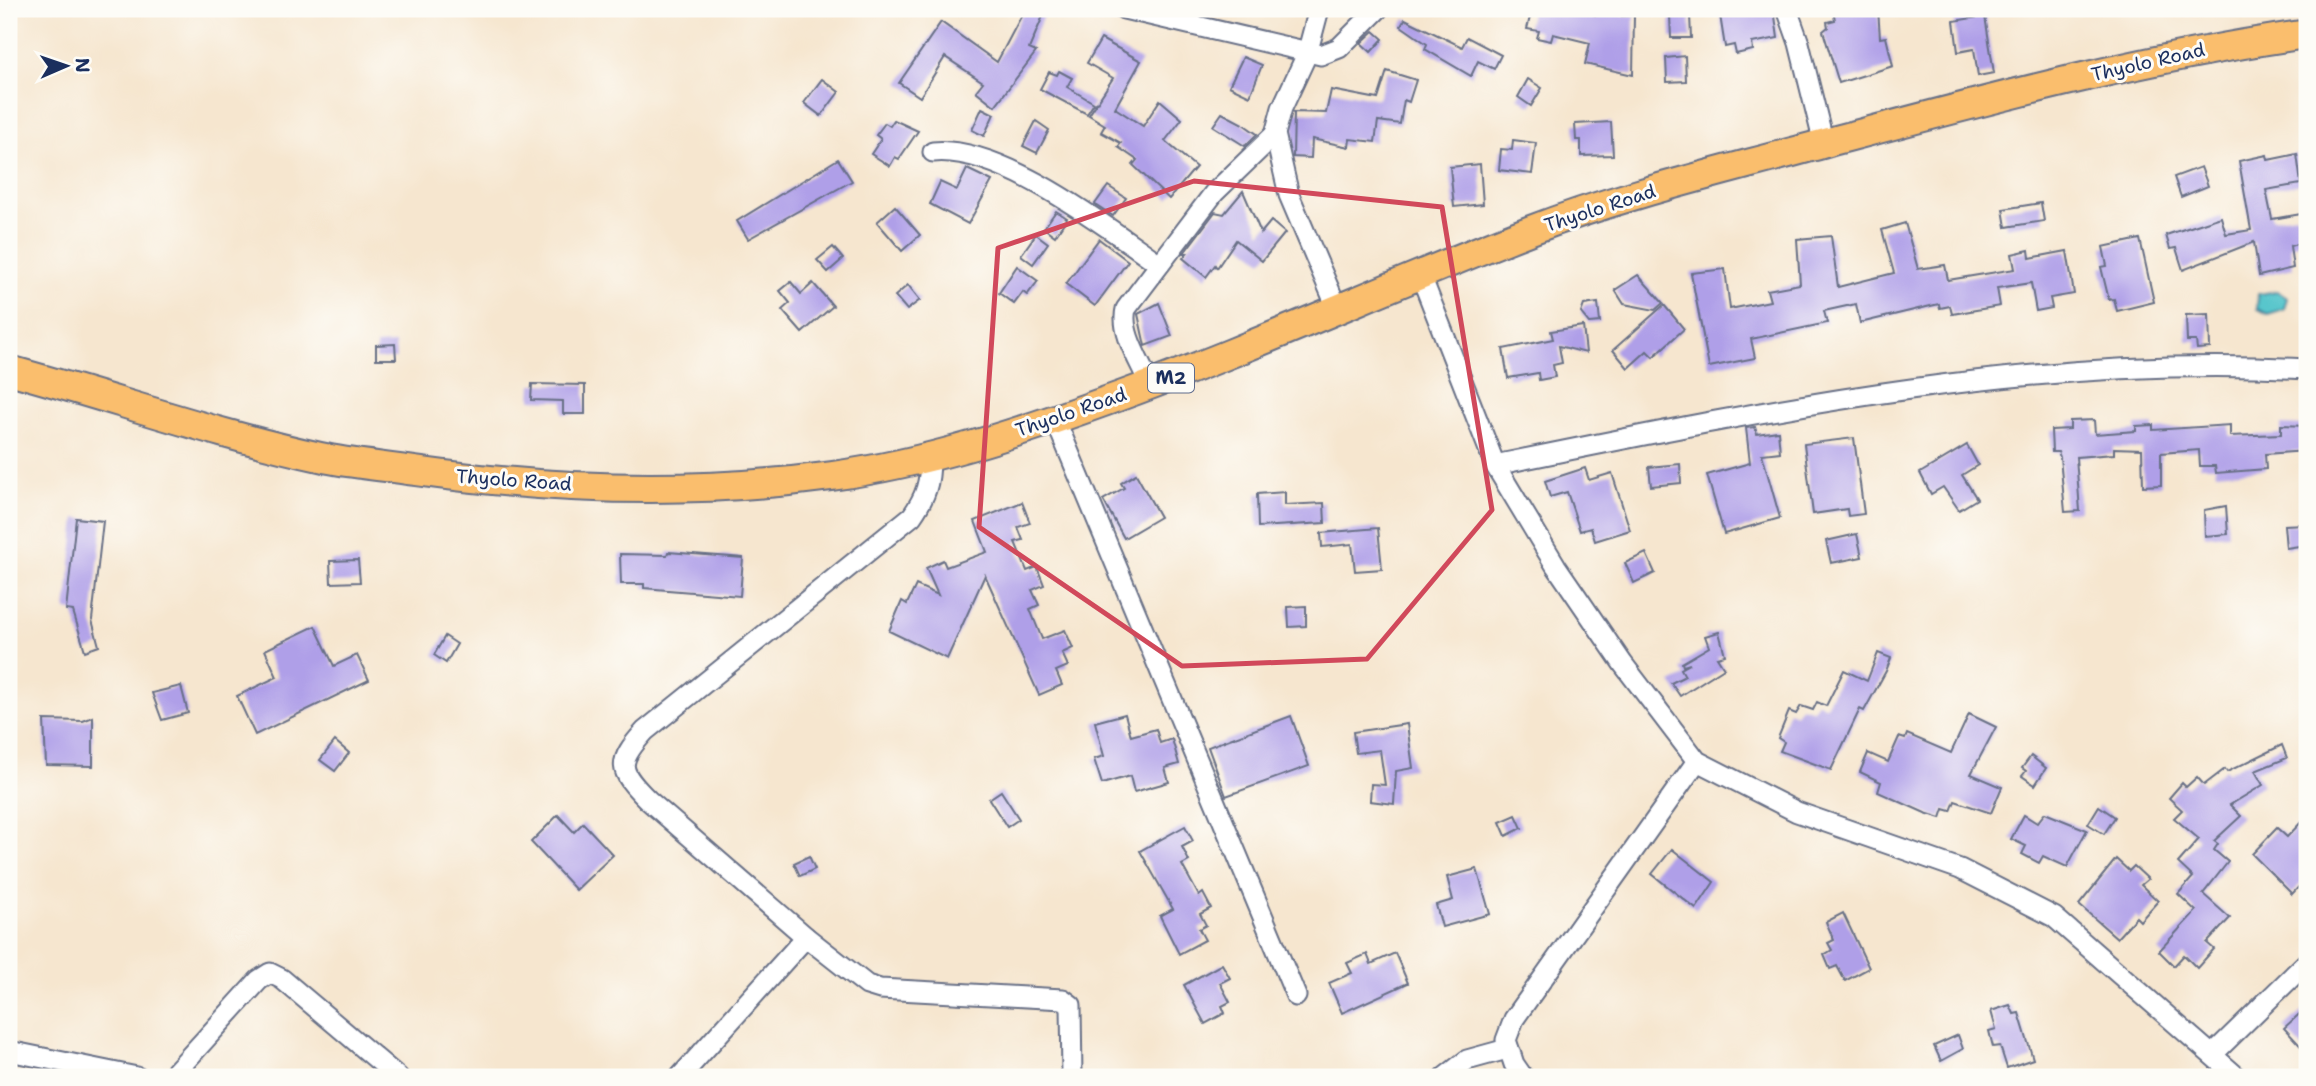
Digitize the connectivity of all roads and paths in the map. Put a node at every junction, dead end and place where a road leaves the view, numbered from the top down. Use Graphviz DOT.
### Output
graph roads {
  1 [pos="1124,9"];
  2 [pos="1318,9"];
  3 [pos="1378,9"];
  4 [pos="1787,9"];
  5 [pos="2307,34"];
  6 [pos="1307,54"];
  7 [pos="1275,134"];
  8 [pos="1824,144"];
  9 [pos="933,152"];
  10 [pos="1158,263"];
  11 [pos="1421,276"];
  12 [pos="1338,310"];
  13 [pos="9,369"];
  14 [pos="2307,369"];
  15 [pos="1150,385"];
  16 [pos="1055,419"];
  17 [pos="930,458"];
  18 [pos="1494,465"];
  19 [pos="1697,761"];
  20 [pos="806,937"];
  21 [pos="2307,962"];
  22 [pos="1296,996"];
  23 [pos="1507,1049"];
  24 [pos="9,1051"];
  25 [pos="2213,1054"];
  26 [pos="137,1077"];
  27 [pos="171,1077"];
  28 [pos="398,1077"];
  29 [pos="680,1077"];
  30 [pos="1072,1077"];
  31 [pos="1444,1077"];
  32 [pos="1523,1077"];
  33 [pos="2237,1077"];
  1 -- 6 [label="street"];
  2 -- 6 [label="street"];
  3 -- 6 [label="street"];
  4 -- 8 [label="street"];
  5 -- 8 [label="highway, Thyolo Road / M2"];
  6 -- 7 [label="street"];
  7 -- 10 [label="street"];
  7 -- 12 [label="street"];
  8 -- 11 [label="highway, Thyolo Road / M2"];
  9 -- 10 [label="street"];
  10 -- 15 [label="street"];
  11 -- 12 [label="highway, Thyolo Road / M2"];
  11 -- 18 [label="street"];
  12 -- 15 [label="highway, Thyolo Road / M2"];
  13 -- 17 [label="highway, Thyolo Road / M2"];
  14 -- 18 [label="street"];
  15 -- 16 [label="highway, Thyolo Road / M2"];
  16 -- 17 [label="highway, Thyolo Road / M2"];
  16 -- 22 [label="street"];
  17 -- 20 [label="street"];
  18 -- 19 [label="street"];
  19 -- 23 [label="street"];
  19 -- 25 [label="street"];
  20 -- 29 [label="street"];
  20 -- 30 [label="street"];
  21 -- 25 [label="street"];
  23 -- 31 [label="street"];
  23 -- 32 [label="street"];
  24 -- 26 [label="street"];
  25 -- 33 [label="street"];
  27 -- 28 [label="street"];
}
